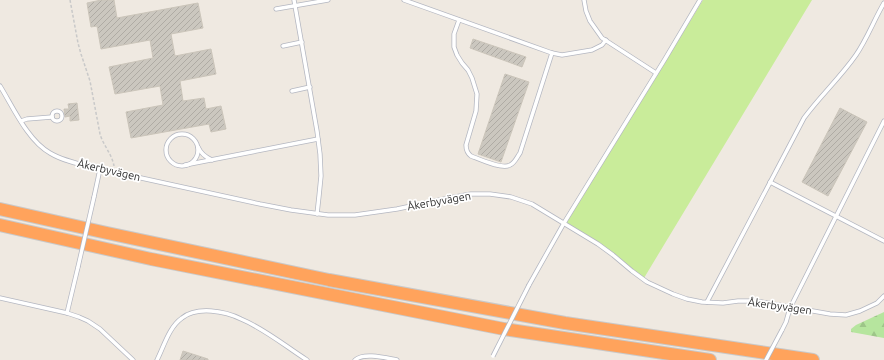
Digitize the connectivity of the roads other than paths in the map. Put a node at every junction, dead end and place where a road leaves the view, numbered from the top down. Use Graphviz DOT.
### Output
graph roads {
  1 [pos="294,0"];
  2 [pos="328,0"];
  3 [pos="404,0"];
  4 [pos="584,0"];
  5 [pos="700,0"];
  6 [pos="884,3"];
  7 [pos="295,5"];
  8 [pos="276,9"];
  9 [pos="459,20"];
  10 [pos="606,40"];
  11 [pos="302,42"];
  12 [pos="283,46"];
  13 [pos="552,53"];
  14 [pos="656,73"];
  15 [pos="0,86"];
  16 [pos="310,88"];
  17 [pos="292,91"];
  18 [pos="52,117"];
  19 [pos="21,121"];
  20 [pos="884,121"];
  21 [pos="318,139"];
  22 [pos="197,146"];
  23 [pos="212,160"];
  24 [pos="185,165"];
  25 [pos="100,169"];
  26 [pos="770,182"];
  27 [pos="0,209"];
  28 [pos="316,214"];
  29 [pos="836,216"];
  30 [pos="564,223"];
  31 [pos="0,225"];
  32 [pos="884,241"];
  33 [pos="884,296"];
  34 [pos="0,298"];
  35 [pos="707,302"];
  36 [pos="790,308"];
  37 [pos="67,312"];
  38 [pos="492,358"];
  39 [pos="133,360"];
  40 [pos="157,360"];
  41 [pos="307,360"];
  42 [pos="355,360"];
  43 [pos="397,360"];
  44 [pos="710,360"];
  45 [pos="766,360"];
  46 [pos="813,360"];
  1 -- 7 [label="lane"];
  2 -- 7 [label="lane"];
  3 -- 9 [label="lane"];
  4 -- 10 [label="lane"];
  5 -- 14 [label="lane"];
  6 -- 26 [label="lane"];
  7 -- 8 [label="lane"];
  7 -- 11 [label="lane"];
  9 -- 13 [label="lane"];
  9 -- 13 [label="lane"];
  10 -- 13 [label="lane"];
  10 -- 14 [label="lane"];
  11 -- 12 [label="lane"];
  11 -- 16 [label="lane"];
  14 -- 30 [label="lane"];
  15 -- 19 [label="lane, Åkerbyvägen"];
  16 -- 17 [label="lane"];
  16 -- 21 [label="lane"];
  18 -- 19 [label="lane"];
  19 -- 25 [label="lane, Åkerbyvägen"];
  20 -- 29 [label="lane"];
  21 -- 23 [label="lane"];
  21 -- 28 [label="lane"];
  22 -- 23 [label="lane"];
  22 -- 24 [label="lane"];
  22 -- 24 [label="lane"];
  23 -- 24 [label="lane"];
  25 -- 28 [label="lane, Åkerbyvägen"];
  25 -- 37 [label="lane, bridge"];
  26 -- 29 [label="lane"];
  26 -- 35 [label="lane"];
  27 -- 46 [label="highway"];
  28 -- 30 [label="lane, Åkerbyvägen"];
  29 -- 32 [label="lane"];
  29 -- 36 [label="lane"];
  30 -- 35 [label="lane, Åkerbyvägen"];
  30 -- 38 [label="lane, bridge"];
  31 -- 44 [label="highway"];
  33 -- 36 [label="lane, Åkerbyvägen"];
  34 -- 37 [label="lane"];
  35 -- 36 [label="lane, Åkerbyvägen"];
  36 -- 45 [label="lane, bridge"];
  37 -- 39 [label="lane"];
  40 -- 41 [label="lane"];
  42 -- 43 [label="lane"];
}
